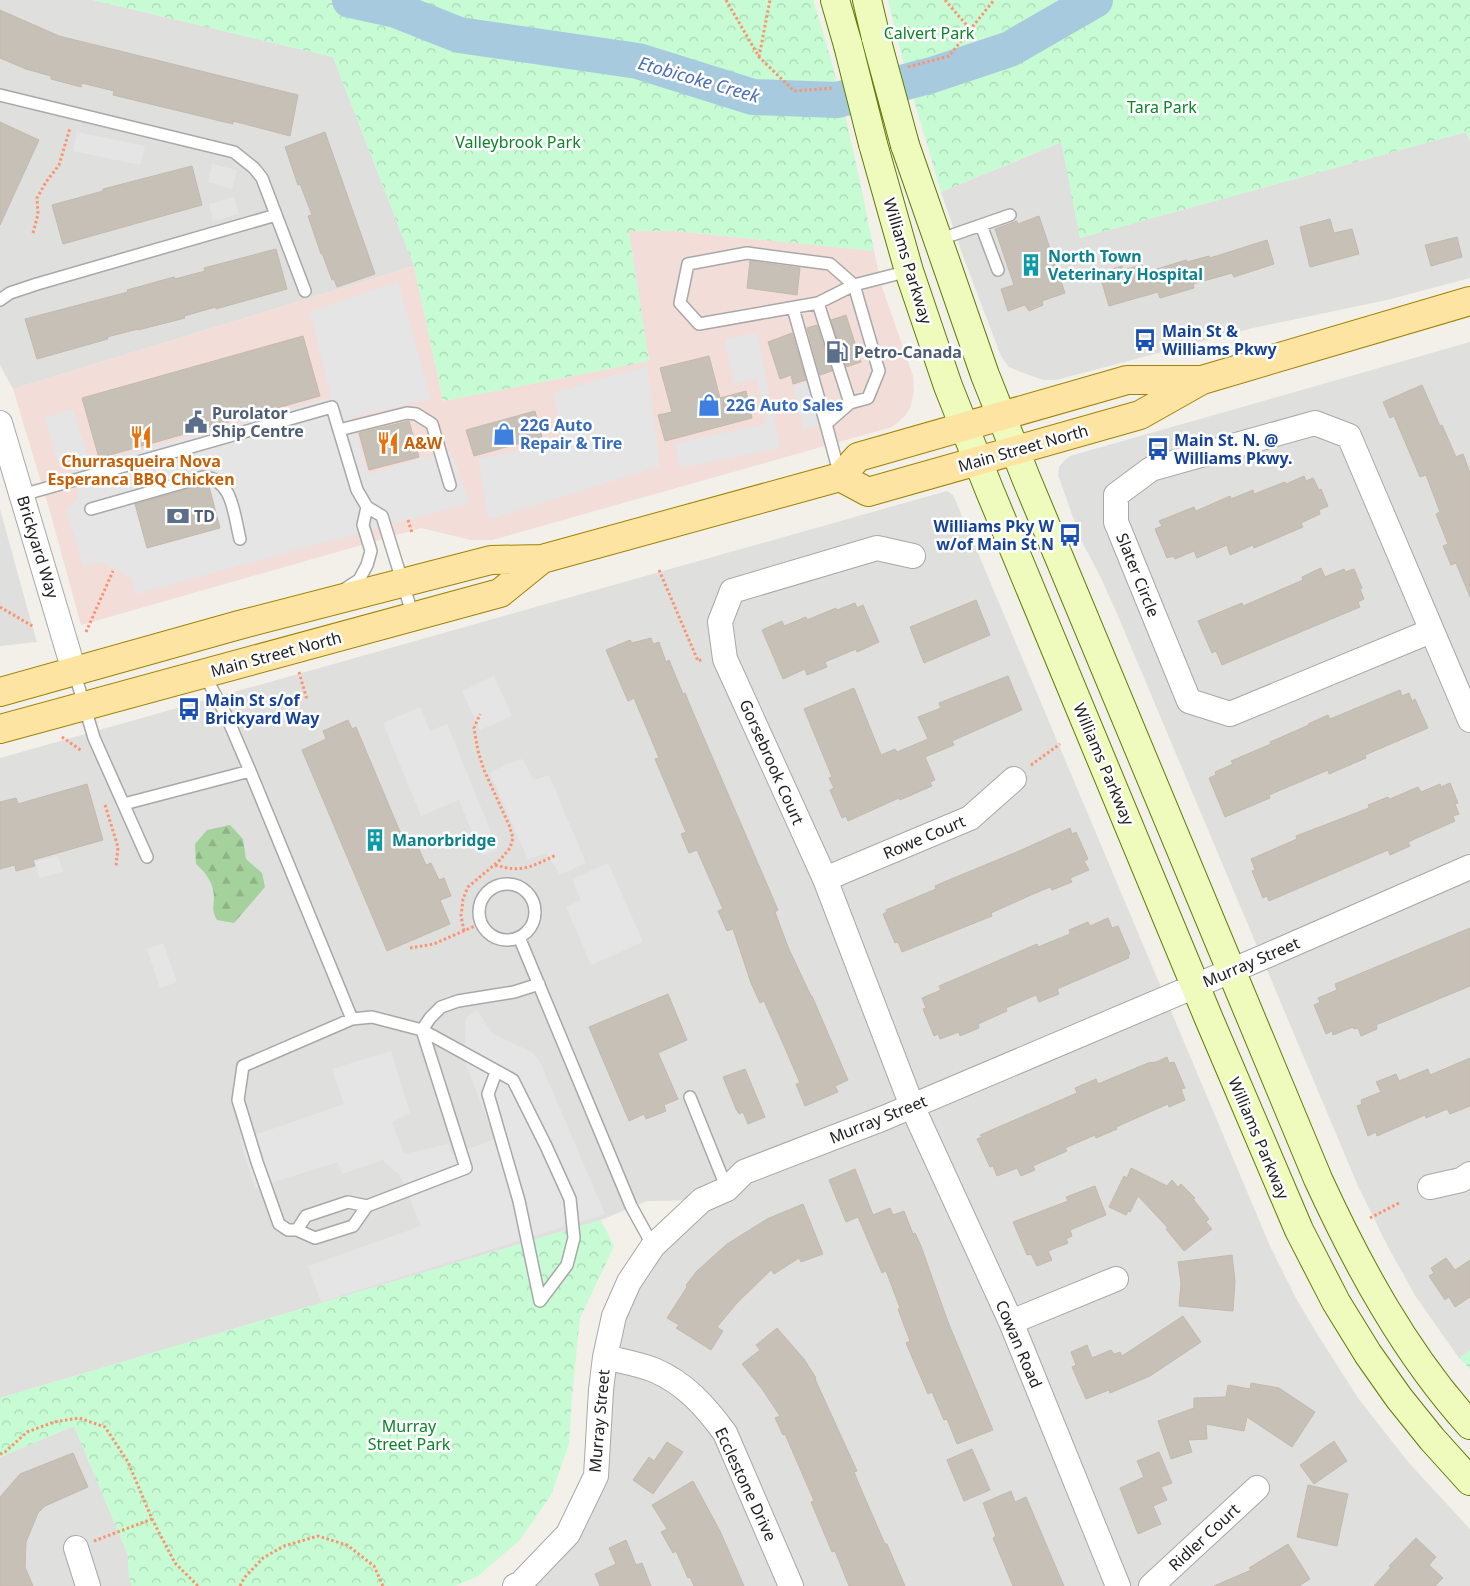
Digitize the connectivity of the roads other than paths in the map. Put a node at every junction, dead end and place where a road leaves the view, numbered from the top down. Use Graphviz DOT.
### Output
graph roads {
  1 [pos="835,0"];
  2 [pos="867,0"];
  3 [pos="0,95"];
  4 [pos="276,215"];
  5 [pos="1010,215"];
  6 [pos="982,225"];
  7 [pos="938,240"];
  8 [pos="998,270"];
  9 [pos="909,271"];
  10 [pos="854,285"];
  11 [pos="305,291"];
  12 [pos="0,300"];
  13 [pos="1470,301"];
  14 [pos="818,304"];
  15 [pos="793,308"];
  16 [pos="1202,380"];
  17 [pos="850,404"];
  18 [pos="1001,416"];
  19 [pos="0,423"];
  20 [pos="826,424"];
  21 [pos="964,426"];
  22 [pos="339,430"];
  23 [pos="1015,450"];
  24 [pos="978,461"];
  25 [pos="840,477"];
  26 [pos="450,485"];
  27 [pos="22,495"];
  28 [pos="367,507"];
  29 [pos="91,509"];
  30 [pos="240,539"];
  31 [pos="913,556"];
  32 [pos="542,559"];
  33 [pos="403,582"];
  34 [pos="325,602"];
  35 [pos="414,616"];
  36 [pos="1431,631"];
  37 [pos="74,670"];
  38 [pos="204,673"];
  39 [pos="0,692"];
  40 [pos="85,706"];
  41 [pos="1470,720"];
  42 [pos="0,729"];
  43 [pos="250,772"];
  44 [pos="1014,778"];
  45 [pos="124,804"];
  46 [pos="147,857"];
  47 [pos="1470,867"];
  48 [pos="825,879"];
  49 [pos="520,937"];
  50 [pos="1231,971"];
  51 [pos="539,984"];
  52 [pos="1195,986"];
  53 [pos="352,1019"];
  54 [pos="422,1030"];
  55 [pos="496,1072"];
  56 [pos="690,1097"];
  57 [pos="912,1106"];
  58 [pos="1470,1174"];
  59 [pos="1430,1187"];
  60 [pos="727,1189"];
  61 [pos="367,1206"];
  62 [pos="297,1230"];
  63 [pos="653,1246"];
  64 [pos="1116,1279"];
  65 [pos="1011,1322"];
  66 [pos="606,1357"];
  67 [pos="1470,1425"];
  68 [pos="1470,1481"];
  69 [pos="1257,1488"];
  70 [pos="76,1548"];
  71 [pos="88,1586"];
  72 [pos="515,1586"];
  73 [pos="791,1586"];
  74 [pos="1118,1586"];
  75 [pos="1151,1586"];
  1 -- 9 [label="main road, Williams Parkway, bridge"];
  2 -- 7 [label="main road, Williams Parkway, bridge"];
  3 -- 4 [label="lane"];
  4 -- 11 [label="lane"];
  4 -- 12 [label="lane"];
  5 -- 6 [label="lane"];
  6 -- 7 [label="lane"];
  6 -- 8 [label="lane"];
  7 -- 18 [label="main road, Williams Parkway"];
  9 -- 10 [label="lane"];
  9 -- 21 [label="main road, Williams Parkway"];
  10 -- 14 [label="lane"];
  10 -- 15 [label="lane"];
  10 -- 17 [label="lane"];
  13 -- 16 [label="main road, Main Street North"];
  14 -- 15 [label="lane"];
  14 -- 17 [label="lane"];
  15 -- 20 [label="lane"];
  16 -- 18 [label="main road, Main Street North"];
  16 -- 23 [label="main road, Main Street North"];
  17 -- 20 [label="lane"];
  18 -- 21 [label="main road, Main Street North"];
  18 -- 23 [label="main road, Williams Parkway"];
  19 -- 27 [label="street, Brickyard Way"];
  20 -- 25 [label="lane"];
  21 -- 24 [label="main road, Williams Parkway"];
  21 -- 25 [label="main road, Main Street North"];
  22 -- 26 [label="lane"];
  22 -- 27 [label="lane"];
  22 -- 28 [label="lane"];
  23 -- 24 [label="main road, Main Street North"];
  23 -- 50 [label="main road, Williams Parkway"];
  24 -- 25 [label="main road, Main Street North"];
  24 -- 52 [label="main road, Williams Parkway"];
  25 -- 32 [label="main road, Main Street North"];
  27 -- 37 [label="street, Brickyard Way"];
  28 -- 33 [label="lane"];
  28 -- 34 [label="lane"];
  29 -- 30 [label="lane"];
  31 -- 48 [label="street, Gorsebrook Court"];
  32 -- 33 [label="main road, Main Street North"];
  32 -- 35 [label="main road, Main Street North"];
  33 -- 34 [label="main road, Main Street North"];
  33 -- 35 [label="lane"];
  34 -- 37 [label="main road, Main Street North"];
  35 -- 38 [label="main road, Main Street North"];
  36 -- 36 [label="street, Slater Circle"];
  36 -- 41 [label="street, Slater Circle"];
  37 -- 39 [label="main road, Main Street North"];
  37 -- 40 [label="lane"];
  38 -- 40 [label="main road, Main Street North"];
  38 -- 43 [label="lane"];
  40 -- 42 [label="main road, Main Street North"];
  40 -- 45 [label="lane"];
  43 -- 45 [label="lane"];
  43 -- 53 [label="lane"];
  44 -- 48 [label="street, Rowe Court"];
  45 -- 46 [label="lane"];
  47 -- 50 [label="street, Murray Street"];
  48 -- 57 [label="street, Gorsebrook Court"];
  49 -- 49 [label="lane"];
  49 -- 51 [label="lane"];
  50 -- 52 [label="street, Murray Street"];
  50 -- 67 [label="main road, Williams Parkway"];
  51 -- 54 [label="lane"];
  51 -- 63 [label="lane"];
  52 -- 57 [label="street, Murray Street"];
  52 -- 68 [label="main road, Williams Parkway"];
  53 -- 54 [label="lane"];
  53 -- 62 [label="lane"];
  54 -- 55 [label="lane"];
  54 -- 61 [label="lane"];
  55 -- 55 [label="lane"];
  56 -- 60 [label="lane"];
  57 -- 60 [label="street, Murray Street"];
  57 -- 65 [label="street, Cowan Road"];
  58 -- 59 [label="street"];
  60 -- 63 [label="street, Murray Street"];
  61 -- 62 [label="lane"];
  61 -- 62 [label="lane"];
  63 -- 66 [label="street, Murray Street"];
  64 -- 65 [label="street"];
  65 -- 74 [label="street, Cowan Road"];
  66 -- 72 [label="street, Murray Street"];
  66 -- 73 [label="street, Ecclestone Drive"];
  69 -- 75 [label="street, Ridler Court"];
  70 -- 71 [label="street"];
}
